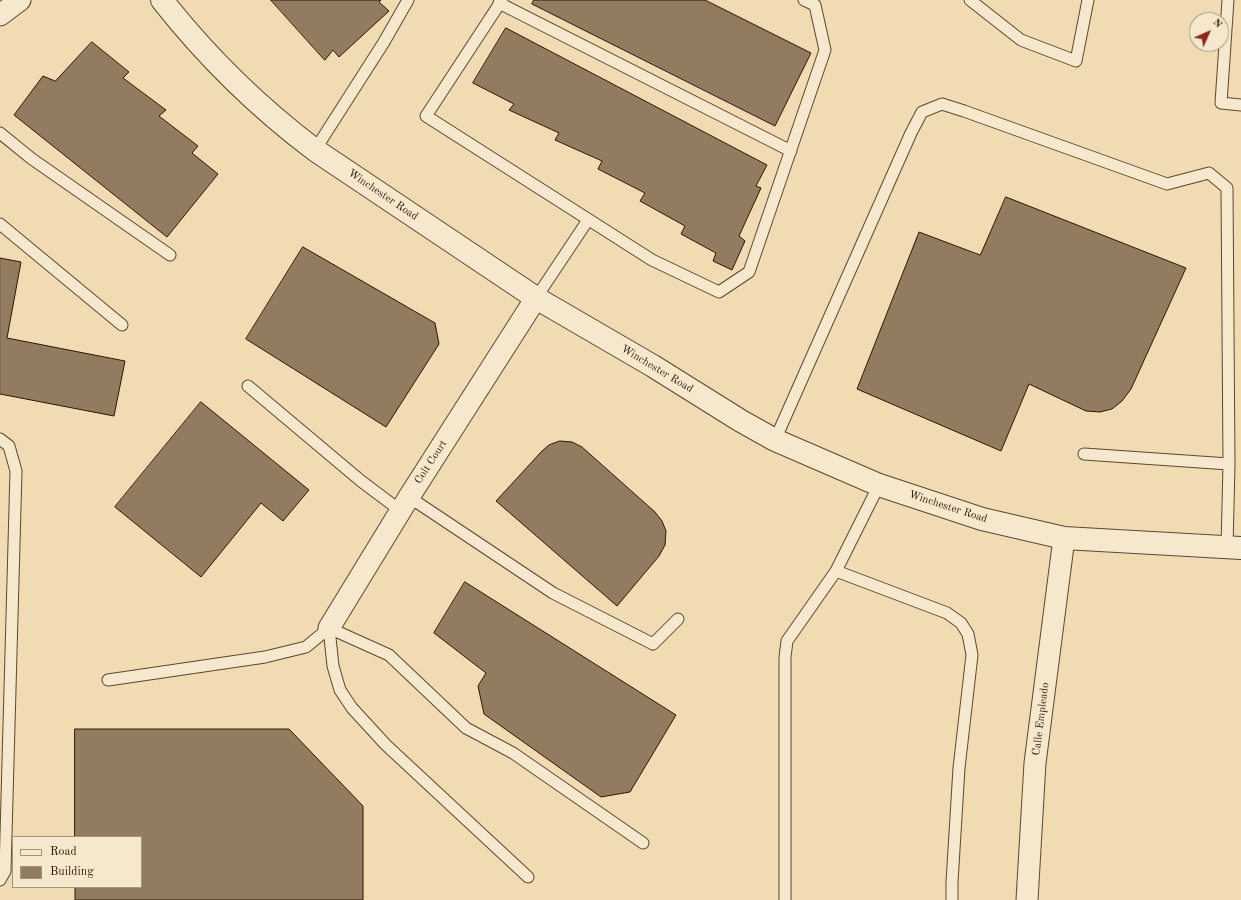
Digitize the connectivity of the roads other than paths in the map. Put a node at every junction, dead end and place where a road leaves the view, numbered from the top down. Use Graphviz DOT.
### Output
graph roads {
  1 [pos="20,0"];
  2 [pos="162,0"];
  3 [pos="408,0"];
  4 [pos="804,0"];
  5 [pos="970,0"];
  6 [pos="1088,0"];
  7 [pos="1228,0"];
  8 [pos="500,2"];
  9 [pos="0,15"];
  10 [pos="1241,105"];
  11 [pos="0,133"];
  12 [pos="315,150"];
  13 [pos="791,151"];
  14 [pos="588,220"];
  15 [pos="0,224"];
  16 [pos="170,255"];
  17 [pos="536,298"];
  18 [pos="122,325"];
  19 [pos="248,386"];
  20 [pos="0,439"];
  21 [pos="775,440"];
  22 [pos="1084,454"];
  23 [pos="1229,464"];
  24 [pos="879,485"];
  25 [pos="405,504"];
  26 [pos="1064,538"];
  27 [pos="1234,548"];
  28 [pos="836,570"];
  29 [pos="678,619"];
  30 [pos="329,628"];
  31 [pos="108,680"];
  32 [pos="643,843"];
  33 [pos="528,877"];
  34 [pos="0,880"];
  35 [pos="785,900"];
  36 [pos="952,900"];
  37 [pos="1027,900"];
  1 -- 9 [label="street"];
  2 -- 12 [label="street, Winchester Road"];
  3 -- 12 [label="lane"];
  4 -- 13 [label="lane"];
  5 -- 6 [label="lane"];
  7 -- 10 [label="lane"];
  8 -- 13 [label="lane"];
  8 -- 14 [label="lane"];
  11 -- 16 [label="lane"];
  12 -- 17 [label="street, Winchester Road"];
  13 -- 14 [label="lane"];
  14 -- 17 [label="lane"];
  15 -- 18 [label="lane"];
  17 -- 21 [label="street, Winchester Road"];
  17 -- 25 [label="street, Colt Court"];
  19 -- 25 [label="lane"];
  20 -- 34 [label="lane"];
  21 -- 23 [label="lane"];
  21 -- 24 [label="street, Winchester Road"];
  22 -- 23 [label="lane"];
  23 -- 27 [label="lane"];
  24 -- 26 [label="street, Winchester Road"];
  24 -- 28 [label="lane"];
  25 -- 29 [label="lane"];
  25 -- 30 [label="street, Colt Court"];
  26 -- 27 [label="street, Winchester Road"];
  26 -- 37 [label="street, Calle Empleado"];
  28 -- 35 [label="lane"];
  28 -- 36 [label="lane"];
  30 -- 31 [label="lane"];
  30 -- 32 [label="lane"];
  30 -- 33 [label="lane"];
}
